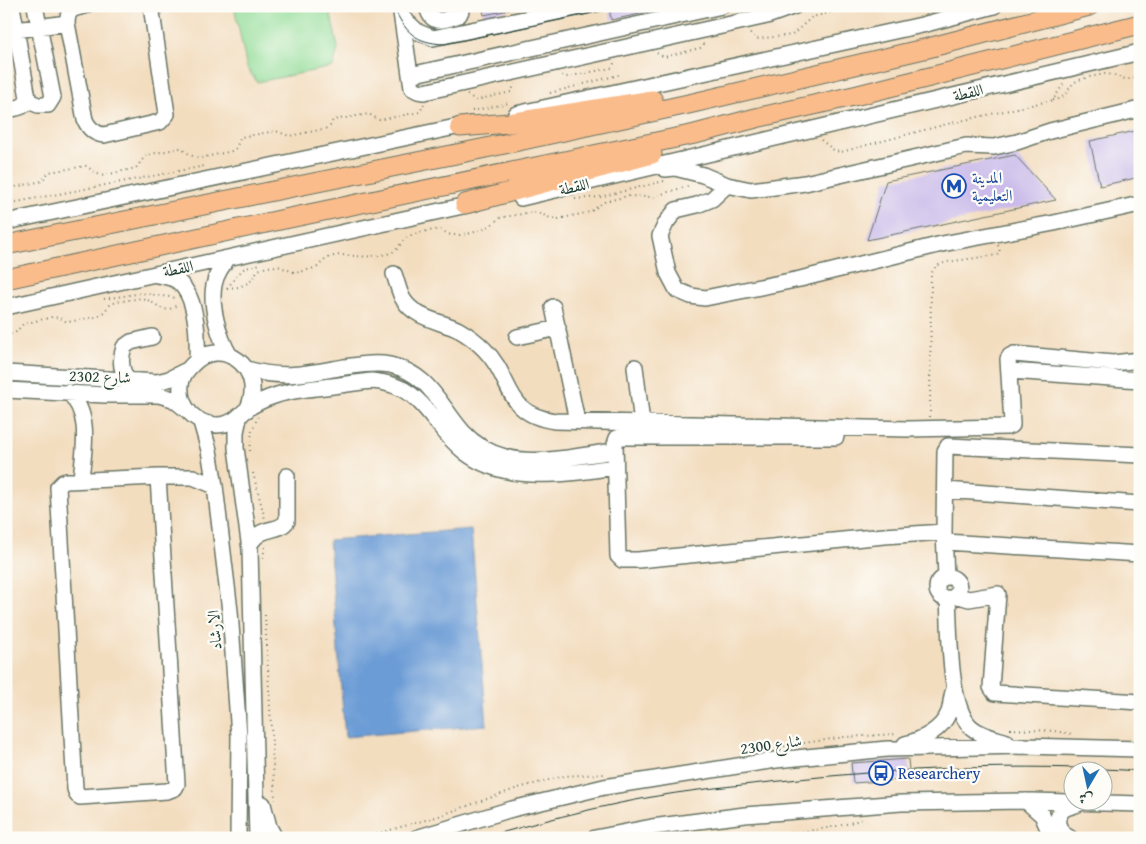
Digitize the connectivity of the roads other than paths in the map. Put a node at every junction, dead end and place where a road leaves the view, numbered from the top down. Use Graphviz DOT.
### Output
graph roads {
  1 [pos="12,6"];
  2 [pos="35,6"];
  3 [pos="86,6"];
  4 [pos="151,6"];
  5 [pos="427,6"];
  6 [pos="460,6"];
  7 [pos="586,6"];
  8 [pos="722,6"];
  9 [pos="795,6"];
  10 [pos="994,6"];
  11 [pos="1067,6"];
  12 [pos="1089,6"];
  13 [pos="401,11"];
  14 [pos="766,11"];
  15 [pos="656,20"];
  16 [pos="67,23"];
  17 [pos="1025,23"];
  18 [pos="1140,24"];
  19 [pos="39,27"];
  20 [pos="16,30"];
  21 [pos="1140,33"];
  22 [pos="564,40"];
  23 [pos="660,40"];
  24 [pos="1034,50"];
  25 [pos="1140,52"];
  26 [pos="568,60"];
  27 [pos="410,74"];
  28 [pos="778,83"];
  29 [pos="28,101"];
  30 [pos="1140,109"];
  31 [pos="6,110"];
  32 [pos="463,120"];
  33 [pos="695,134"];
  34 [pos="727,185"];
  35 [pos="565,188"];
  36 [pos="465,204"];
  37 [pos="1140,204"];
  38 [pos="6,222"];
  39 [pos="6,245"];
  40 [pos="228,258"];
  41 [pos="150,274"];
  42 [pos="394,274"];
  43 [pos="6,279"];
  44 [pos="553,306"];
  45 [pos="6,307"];
  46 [pos="558,328"];
  47 [pos="152,337"];
  48 [pos="517,337"];
  49 [pos="230,356"];
  50 [pos="197,359"];
  51 [pos="1140,360"];
  52 [pos="1113,363"];
  53 [pos="122,365"];
  54 [pos="635,366"];
  55 [pos="247,369"];
  56 [pos="1009,371"];
  57 [pos="185,372"];
  58 [pos="6,373"];
  59 [pos="1083,376"];
  60 [pos="111,379"];
  61 [pos="1140,380"];
  62 [pos="129,381"];
  63 [pos="6,390"];
  64 [pos="68,392"];
  65 [pos="105,395"];
  66 [pos="187,410"];
  67 [pos="243,414"];
  68 [pos="577,421"];
  69 [pos="85,422"];
  70 [pos="201,422"];
  71 [pos="642,422"];
  72 [pos="908,429"];
  73 [pos="615,450"];
  74 [pos="1140,455"];
  75 [pos="212,465"];
  76 [pos="615,467"];
  77 [pos="193,476"];
  78 [pos="287,476"];
  79 [pos="158,477"];
  80 [pos="82,480"];
  81 [pos="216,486"];
  82 [pos="945,490"];
  83 [pos="1140,504"];
  84 [pos="246,517"];
  85 [pos="267,530"];
  86 [pos="945,537"];
  87 [pos="250,544"];
  88 [pos="1140,554"];
  89 [pos="952,597"];
  90 [pos="954,686"];
  91 [pos="1140,702"];
  92 [pos="1023,746"];
  93 [pos="1140,748"];
  94 [pos="887,749"];
  95 [pos="257,782"];
  96 [pos="1026,802"];
  97 [pos="1064,802"];
  98 [pos="1114,803"];
  99 [pos="1140,804"];
  100 [pos="1064,810"];
  101 [pos="672,824"];
  102 [pos="614,836"];
  103 [pos="238,838"];
  104 [pos="257,838"];
  105 [pos="275,838"];
  106 [pos="416,838"];
  107 [pos="595,838"];
  108 [pos="661,838"];
  109 [pos="1052,838"];
  110 [pos="1070,838"];
  1 -- 20 [label="street"];
  2 -- 19 [label="street"];
  3 -- 16 [label="street"];
  4 -- 16 [label="street"];
  5 -- 6 [label="street"];
  7 -- 13 [label="street"];
  8 -- 15 [label="street"];
  9 -- 14 [label="street"];
  10 -- 32 [label="street"];
  11 -- 17 [label="main road"];
  12 -- 17 [label="main road"];
  13 -- 27 [label="street"];
  14 -- 23 [label="street"];
  15 -- 22 [label="street"];
  15 -- 23 [label="street"];
  16 -- 19 [label="street"];
  17 -- 28 [label="main road"];
  18 -- 24 [label="main road, اللقطة"];
  19 -- 20 [label="street"];
  19 -- 29 [label="street"];
  20 -- 29 [label="street"];
  21 -- 24 [label="main road"];
  22 -- 26 [label="street"];
  22 -- 27 [label="street"];
  23 -- 26 [label="street"];
  24 -- 33 [label="main road, اللقطة"];
  25 -- 35 [label="street, اللقطة"];
  26 -- 27 [label="street"];
  28 -- 32 [label="main road"];
  28 -- 39 [label="main road"];
  29 -- 31 [label="street"];
  30 -- 34 [label="street"];
  32 -- 38 [label="street"];
  33 -- 36 [label="main road"];
  33 -- 43 [label="main road, اللقطة"];
  34 -- 35 [label="street"];
  34 -- 37 [label="street"];
  35 -- 36 [label="street, اللقطة"];
  36 -- 40 [label="street, اللقطة"];
  40 -- 41 [label="street, اللقطة"];
  40 -- 49 [label="street"];
  41 -- 45 [label="street, اللقطة"];
  41 -- 50 [label="street"];
  42 -- 68 [label="street"];
  44 -- 46 [label="street"];
  46 -- 48 [label="street"];
  46 -- 68 [label="street"];
  47 -- 53 [label="street"];
  49 -- 50 [label="street"];
  49 -- 55 [label="street"];
  50 -- 57 [label="street"];
  51 -- 52 [label="street"];
  52 -- 56 [label="street"];
  52 -- 59 [label="street"];
  53 -- 60 [label="street"];
  53 -- 62 [label="street"];
  54 -- 71 [label="street"];
  55 -- 67 [label="street"];
  55 -- 73 [label="street"];
  56 -- 59 [label="street"];
  56 -- 72 [label="street"];
  57 -- 62 [label="street, شارع 2302"];
  57 -- 66 [label="street"];
  58 -- 60 [label="street, شارع 2302"];
  59 -- 61 [label="street"];
  60 -- 62 [label="street, شارع 2302"];
  63 -- 64 [label="street, شارع 2302"];
  64 -- 65 [label="street, شارع 2302"];
  64 -- 69 [label="street"];
  65 -- 66 [label="street, شارع 2302"];
  65 -- 69 [label="street"];
  66 -- 70 [label="street"];
  67 -- 70 [label="street"];
  67 -- 76 [label="street"];
  67 -- 84 [label="street"];
  68 -- 71 [label="street"];
  69 -- 80 [label="street"];
  70 -- 75 [label="street, الارشاد"];
  71 -- 72 [label="street"];
  72 -- 73 [label="street"];
  73 -- 76 [label="street"];
  74 -- 82 [label="street"];
  75 -- 77 [label="street"];
  75 -- 81 [label="street, الارشاد"];
  76 -- 86 [label="street"];
  77 -- 79 [label="street"];
  77 -- 81 [label="street"];
  78 -- 85 [label="street"];
  79 -- 80 [label="street"];
  79 -- 80 [label="street"];
  81 -- 103 [label="street, الارشاد"];
  82 -- 83 [label="street"];
  82 -- 86 [label="street"];
  84 -- 85 [label="street"];
  84 -- 87 [label="street"];
  85 -- 87 [label="street"];
  86 -- 88 [label="street"];
  86 -- 89 [label="street"];
  87 -- 95 [label="street"];
  89 -- 90 [label="street"];
  89 -- 91 [label="street"];
  90 -- 92 [label="street"];
  90 -- 94 [label="street"];
  92 -- 93 [label="street, شارع 2300"];
  92 -- 94 [label="street, شارع 2300"];
  94 -- 106 [label="street, شارع 2300"];
  95 -- 104 [label="street"];
  95 -- 105 [label="street"];
  96 -- 97 [label="street"];
  96 -- 101 [label="street"];
  96 -- 109 [label="street"];
  98 -- 99 [label="street"];
  100 -- 110 [label="street"];
  101 -- 102 [label="street"];
  101 -- 108 [label="street"];
  102 -- 107 [label="street"];
}
